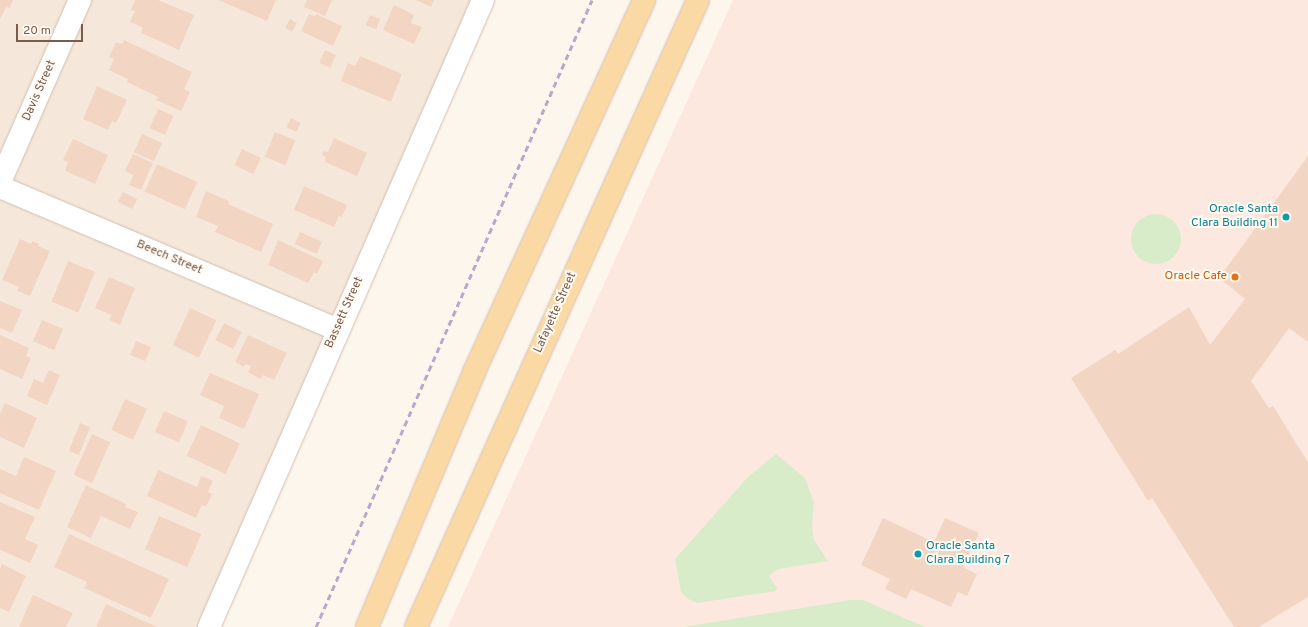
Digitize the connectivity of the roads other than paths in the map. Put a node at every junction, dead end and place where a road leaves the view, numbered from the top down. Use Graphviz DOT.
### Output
graph roads {
  1 [pos="80,0"];
  2 [pos="483,0"];
  3 [pos="644,0"];
  4 [pos="698,0"];
  5 [pos="0,182"];
  6 [pos="0,187"];
  7 [pos="338,330"];
  8 [pos="209,627"];
  9 [pos="367,627"];
  10 [pos="416,627"];
  1 -- 5 [label="street, Davis Street"];
  2 -- 7 [label="street, Bassett Street"];
  3 -- 9 [label="main road"];
  4 -- 10 [label="main road, Lafayette Street"];
  6 -- 7 [label="street, Beech Street"];
  7 -- 8 [label="street, Bassett Street"];
}
